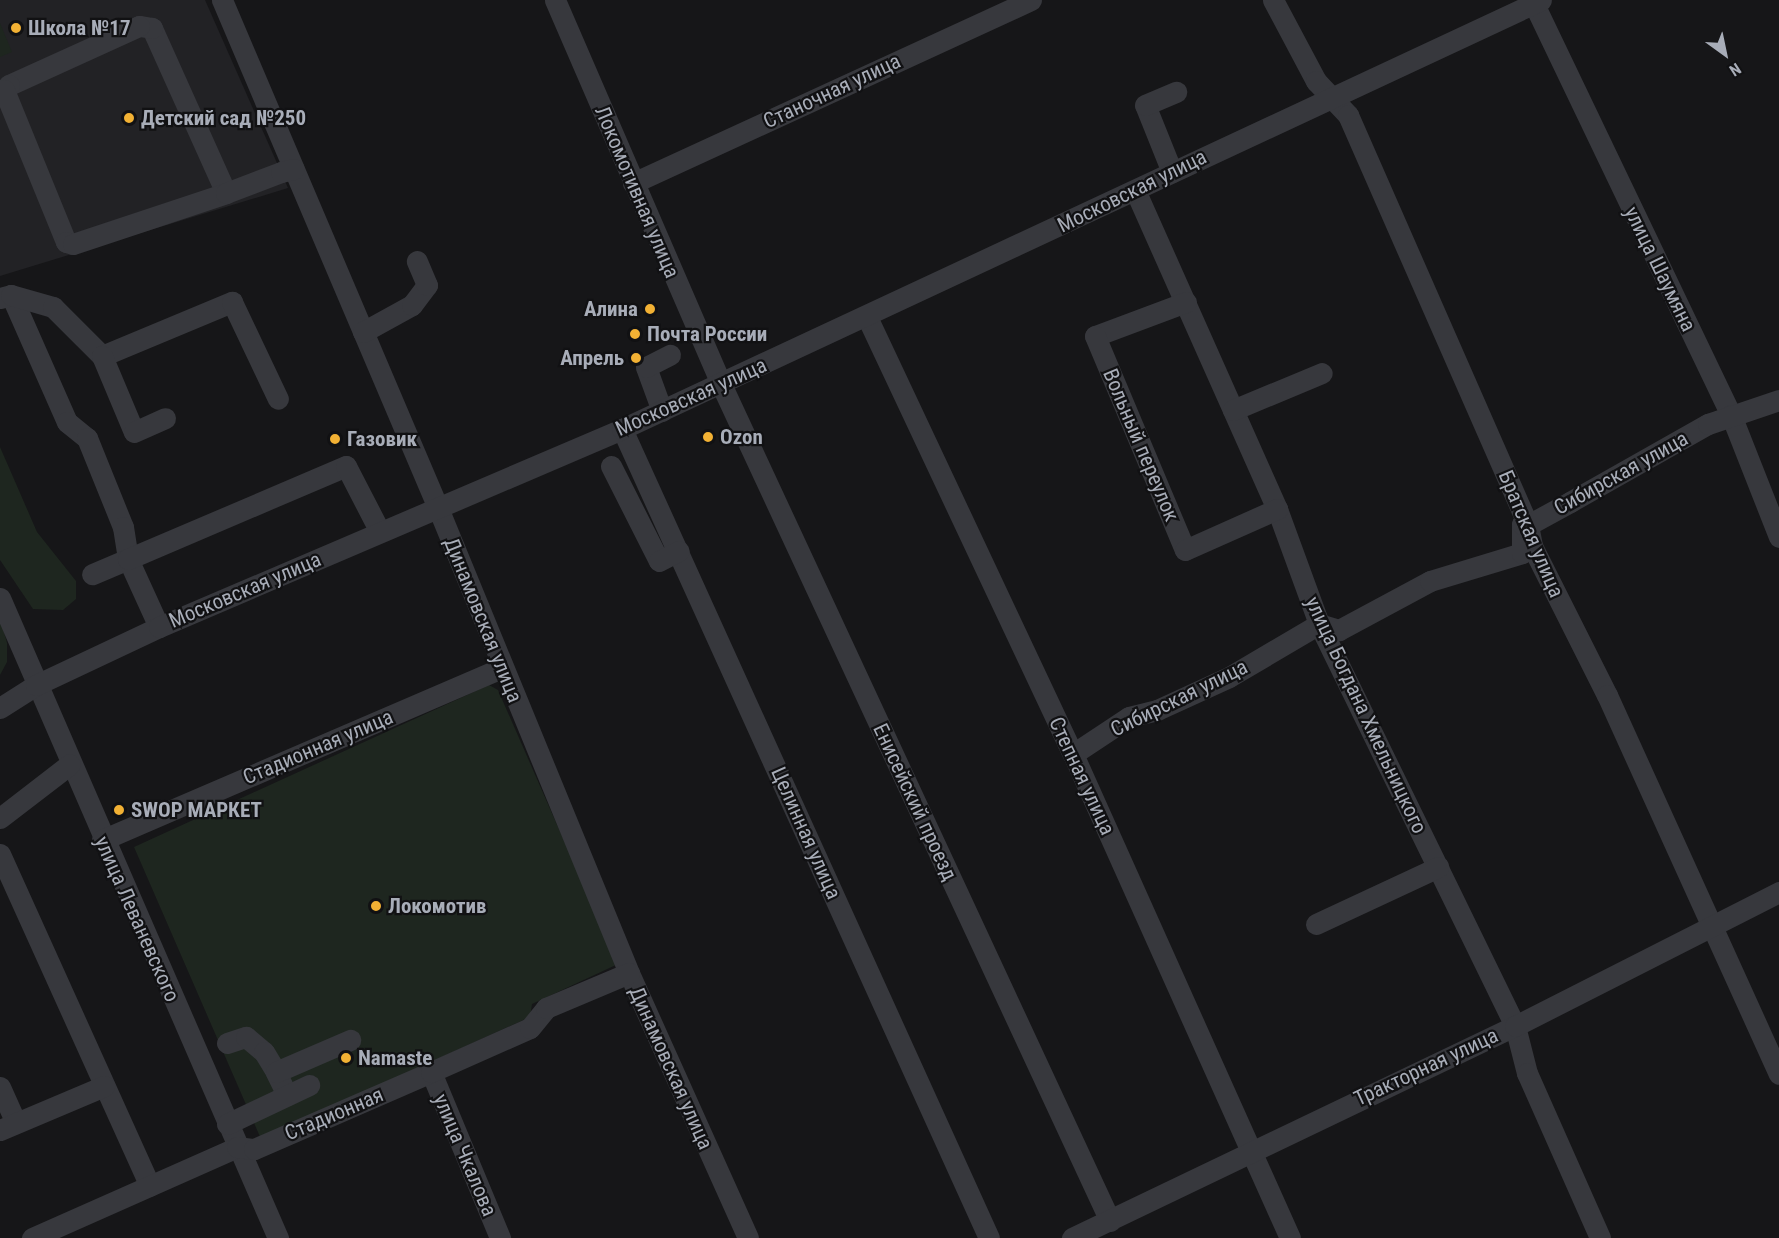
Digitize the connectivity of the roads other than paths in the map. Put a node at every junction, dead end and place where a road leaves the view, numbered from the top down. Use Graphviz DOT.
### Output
graph roads {
  1 [pos="222,0"];
  2 [pos="1031,0"];
  3 [pos="1274,0"];
  4 [pos="560,1"];
  5 [pos="1538,2"];
  6 [pos="1176,92"];
  7 [pos="1330,96"];
  8 [pos="294,169"];
  9 [pos="1172,172"];
  10 [pos="633,183"];
  11 [pos="1135,190"];
  12 [pos="226,193"];
  13 [pos="417,261"];
  14 [pos="5,296"];
  15 [pos="1186,302"];
  16 [pos="867,317"];
  17 [pos="363,332"];
  18 [pos="670,355"];
  19 [pos="102,356"];
  20 [pos="1323,373"];
  21 [pos="721,384"];
  22 [pos="278,399"];
  23 [pos="1779,400"];
  24 [pos="1233,410"];
  25 [pos="662,411"];
  26 [pos="1731,415"];
  27 [pos="165,418"];
  28 [pos="622,429"];
  29 [pos="611,466"];
  30 [pos="438,508"];
  31 [pos="1277,509"];
  32 [pos="1528,525"];
  33 [pos="380,532"];
  34 [pos="1779,537"];
  35 [pos="679,551"];
  36 [pos="128,559"];
  37 [pos="92,573"];
  38 [pos="0,598"];
  39 [pos="1319,624"];
  40 [pos="159,627"];
  41 [pos="501,668"];
  42 [pos="36,685"];
  43 [pos="0,708"];
  44 [pos="1073,754"];
  45 [pos="70,764"];
  46 [pos="0,818"];
  47 [pos="102,840"];
  48 [pos="0,854"];
  49 [pos="1438,867"];
  50 [pos="1779,892"];
  51 [pos="1317,924"];
  52 [pos="1709,925"];
  53 [pos="628,973"];
  54 [pos="1515,1026"];
  55 [pos="350,1040"];
  56 [pos="227,1043"];
  57 [pos="276,1071"];
  58 [pos="431,1072"];
  59 [pos="1779,1074"];
  60 [pos="309,1085"];
  61 [pos="104,1086"];
  62 [pos="0,1087"];
  63 [pos="287,1095"];
  64 [pos="227,1124"];
  65 [pos="8,1127"];
  66 [pos="237,1146"];
  67 [pos="1252,1150"];
  68 [pos="150,1185"];
  69 [pos="1110,1221"];
  70 [pos="66,1231"];
  71 [pos="1083,1236"];
  72 [pos="32,1238"];
  73 [pos="278,1238"];
  74 [pos="500,1238"];
  75 [pos="748,1238"];
  76 [pos="989,1238"];
  77 [pos="1290,1238"];
  78 [pos="1599,1238"];
  1 -- 8 [label="street, Динамовская улица"];
  2 -- 10 [label="street, Станочная улица"];
  3 -- 7 [label="street, Братская улица"];
  4 -- 10 [label="street, Локомотивная улица"];
  5 -- 7 [label="street, Московская улица"];
  5 -- 26 [label="street, улица Шаумяна"];
  6 -- 9 [label="street"];
  7 -- 9 [label="street, Московская улица"];
  7 -- 32 [label="street, Братская улица"];
  8 -- 12 [label="street"];
  8 -- 17 [label="street, Динамовская улица"];
  9 -- 11 [label="street, Московская улица"];
  10 -- 21 [label="street, Локомотивная улица"];
  11 -- 15 [label="street, улица Богдана Хмельницкого"];
  11 -- 16 [label="street, Московская улица"];
  12 -- 12 [label="street"];
  13 -- 17 [label="street"];
  14 -- 19 [label="street"];
  14 -- 36 [label="street"];
  15 -- 24 [label="street, улица Богдана Хмельницкого"];
  15 -- 31 [label="street, Вольный переулок"];
  16 -- 21 [label="street, Московская улица"];
  16 -- 44 [label="street, Степная улица"];
  17 -- 30 [label="street, Динамовская улица"];
  18 -- 25 [label="street"];
  19 -- 22 [label="street"];
  19 -- 27 [label="street"];
  20 -- 24 [label="street"];
  21 -- 25 [label="street, Московская улица"];
  21 -- 69 [label="street, Енисейский проезд"];
  23 -- 26 [label="street, Сибирская улица"];
  24 -- 31 [label="street, улица Богдана Хмельницкого"];
  25 -- 28 [label="street, Московская улица"];
  26 -- 32 [label="street, Сибирская улица"];
  26 -- 34 [label="street, улица Шаумяна"];
  28 -- 30 [label="street, Московская улица"];
  28 -- 35 [label="street, Целинная улица"];
  29 -- 35 [label="street"];
  30 -- 33 [label="street, Московская улица"];
  30 -- 41 [label="street, Динамовская улица"];
  31 -- 39 [label="street, улица Богдана Хмельницкого"];
  32 -- 39 [label="street"];
  32 -- 52 [label="street, Братская улица"];
  33 -- 36 [label="street"];
  33 -- 40 [label="street, Московская улица"];
  35 -- 76 [label="street, Целинная улица"];
  36 -- 37 [label="street"];
  36 -- 40 [label="street"];
  38 -- 42 [label="street, улица Леваневского"];
  39 -- 44 [label="street, Сибирская улица"];
  39 -- 49 [label="street, улица Богдана Хмельницкого"];
  40 -- 42 [label="street, Московская улица"];
  41 -- 47 [label="street, Стадионная улица"];
  41 -- 53 [label="street, Динамовская улица"];
  42 -- 43 [label="street, Московская улица"];
  42 -- 45 [label="street, улица Леваневского"];
  44 -- 67 [label="street, Степная улица"];
  45 -- 46 [label="street"];
  45 -- 47 [label="street, улица Леваневского"];
  47 -- 64 [label="street, улица Леваневского"];
  48 -- 61 [label="street"];
  49 -- 51 [label="street"];
  49 -- 54 [label="street, улица Богдана Хмельницкого"];
  50 -- 52 [label="street, Тракторная улица"];
  52 -- 54 [label="street, Тракторная улица"];
  52 -- 59 [label="street, Братская улица"];
  53 -- 58 [label="street, Стадионная"];
  53 -- 75 [label="street, Динамовская улица"];
  54 -- 67 [label="street, Тракторная улица"];
  54 -- 78 [label="street, улица Богдана Хмельницкого"];
  55 -- 57 [label="street"];
  56 -- 57 [label="street"];
  57 -- 63 [label="street"];
  58 -- 66 [label="street, Стадионная"];
  58 -- 74 [label="street, улица Чкалова"];
  60 -- 63 [label="street"];
  61 -- 65 [label="street"];
  61 -- 68 [label="street"];
  62 -- 65 [label="street"];
  63 -- 64 [label="street"];
  64 -- 66 [label="street, улица Леваневского"];
  66 -- 68 [label="street, Стадионная"];
  66 -- 73 [label="street, улица Леваневского"];
  67 -- 69 [label="street, Тракторная улица"];
  67 -- 77 [label="street, Степная улица"];
  68 -- 70 [label="street, Стадионная"];
  69 -- 71 [label="street, Тракторная улица"];
  70 -- 72 [label="street, Стадионная"];
}
